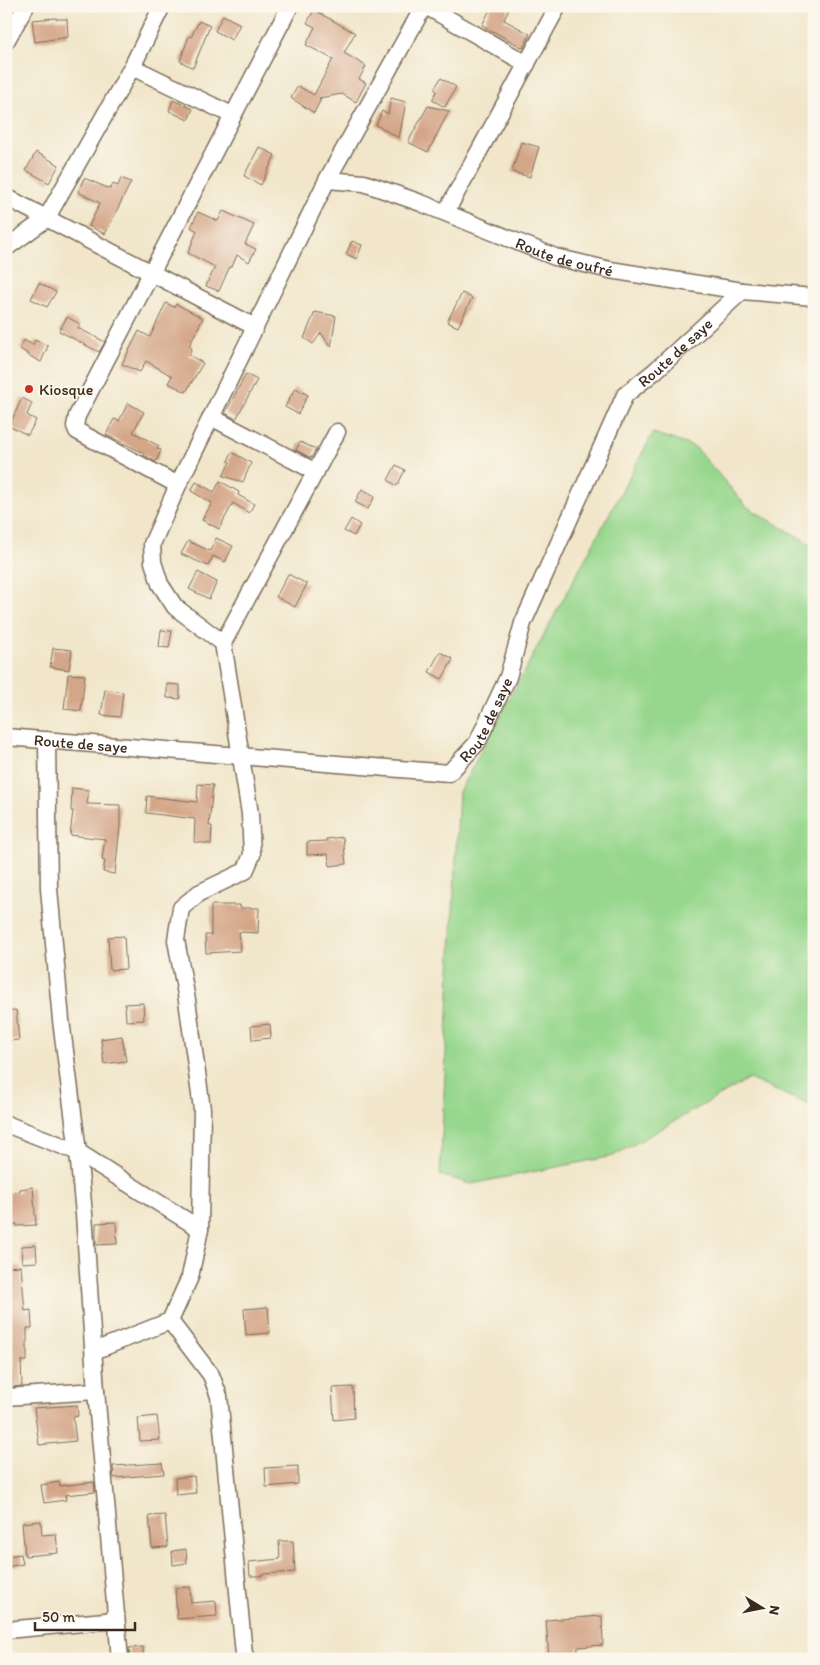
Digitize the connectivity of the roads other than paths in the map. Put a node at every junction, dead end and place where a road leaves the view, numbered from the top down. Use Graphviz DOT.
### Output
graph roads {
  1 [pos="26,6"];
  2 [pos="162,6"];
  3 [pos="290,6"];
  4 [pos="425,6"];
  5 [pos="558,6"];
  6 [pos="6,41"];
  7 [pos="527,64"];
  8 [pos="132,66"];
  9 [pos="232,115"];
  10 [pos="326,180"];
  11 [pos="6,197"];
  12 [pos="446,212"];
  13 [pos="46,219"];
  14 [pos="6,248"];
  15 [pos="152,274"];
  16 [pos="742,291"];
  17 [pos="814,297"];
  18 [pos="255,327"];
  19 [pos="211,417"];
  20 [pos="337,432"];
  21 [pos="316,472"];
  22 [pos="178,485"];
  23 [pos="223,643"];
  24 [pos="6,737"];
  25 [pos="47,740"];
  26 [pos="241,756"];
  27 [pos="6,1124"];
  28 [pos="78,1152"];
  29 [pos="200,1229"];
  30 [pos="170,1321"];
  31 [pos="94,1351"];
  32 [pos="96,1390"];
  33 [pos="6,1397"];
  34 [pos="116,1620"];
  35 [pos="6,1630"];
  36 [pos="120,1659"];
  37 [pos="247,1659"];
  1 -- 6 [label="street"];
  2 -- 8 [label="street"];
  3 -- 9 [label="street"];
  4 -- 7 [label="street"];
  4 -- 10 [label="street"];
  5 -- 7 [label="street"];
  7 -- 12 [label="street"];
  8 -- 9 [label="street"];
  8 -- 13 [label="street"];
  9 -- 15 [label="street"];
  10 -- 12 [label="street, Route de oufré"];
  10 -- 18 [label="street"];
  11 -- 13 [label="street"];
  12 -- 16 [label="street, Route de oufré"];
  13 -- 14 [label="street"];
  13 -- 15 [label="street"];
  15 -- 18 [label="street"];
  15 -- 22 [label="street"];
  16 -- 17 [label="street, Route de oufré"];
  16 -- 26 [label="street, Route de saye"];
  18 -- 19 [label="street"];
  19 -- 21 [label="street"];
  19 -- 22 [label="street"];
  20 -- 21 [label="street"];
  21 -- 23 [label="street"];
  22 -- 23 [label="street"];
  23 -- 26 [label="street"];
  24 -- 25 [label="street, Route de saye"];
  25 -- 26 [label="street, Route de saye"];
  25 -- 28 [label="street"];
  26 -- 29 [label="street"];
  27 -- 28 [label="street"];
  28 -- 29 [label="street"];
  28 -- 31 [label="street"];
  29 -- 30 [label="street"];
  30 -- 31 [label="street"];
  30 -- 37 [label="street"];
  31 -- 32 [label="street"];
  32 -- 33 [label="street"];
  32 -- 34 [label="street"];
  34 -- 35 [label="street"];
  34 -- 36 [label="street"];
}
